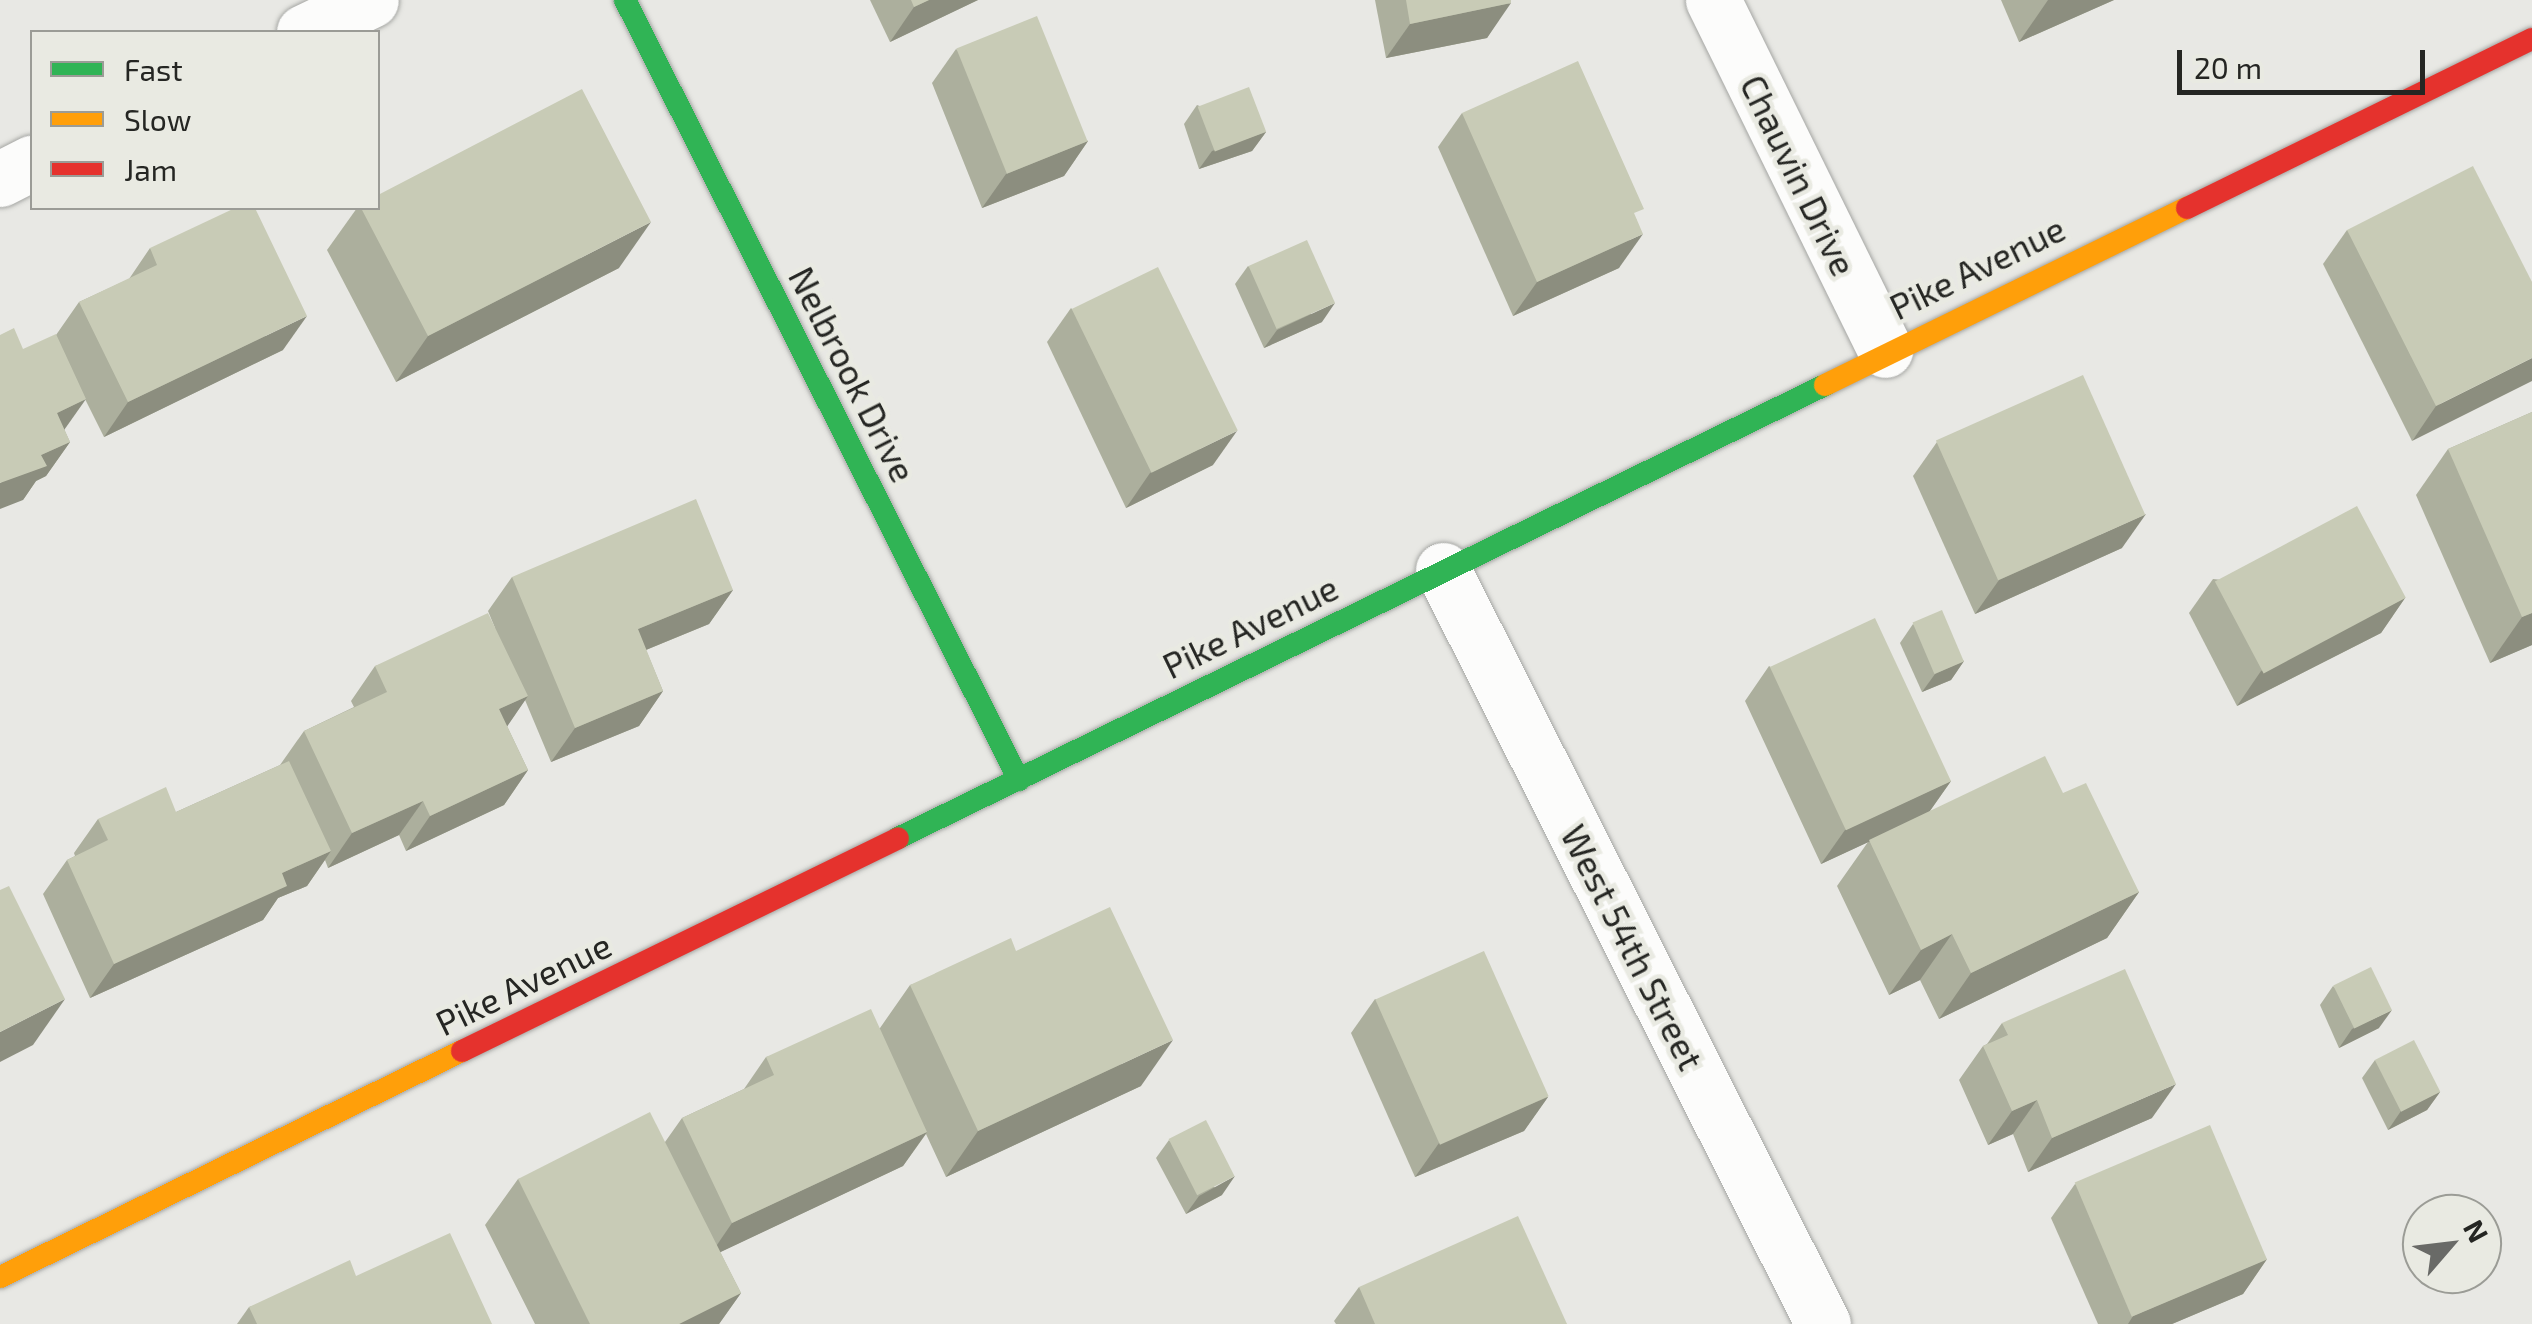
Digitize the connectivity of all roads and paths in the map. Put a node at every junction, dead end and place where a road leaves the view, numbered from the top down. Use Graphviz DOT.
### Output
graph roads {
  1 [pos="371,0"];
  2 [pos="625,0"];
  3 [pos="1713,0"];
  4 [pos="308,30"];
  5 [pos="2532,39"];
  6 [pos="30,165"];
  7 [pos="0,179"];
  8 [pos="1884,350"];
  9 [pos="1442,570"];
  10 [pos="1019,780"];
  11 [pos="0,1277"];
  12 [pos="1823,1324"];
  1 -- 4 [label="street"];
  2 -- 10 [label="street, Nelbrook Drive"];
  3 -- 8 [label="street, Chauvin Drive"];
  5 -- 8 [label="street, Pike Avenue"];
  6 -- 7 [label="street"];
  8 -- 9 [label="street, Pike Avenue"];
  9 -- 10 [label="street, Pike Avenue"];
  9 -- 12 [label="street, West 54th Street"];
  10 -- 11 [label="street, Pike Avenue"];
}
